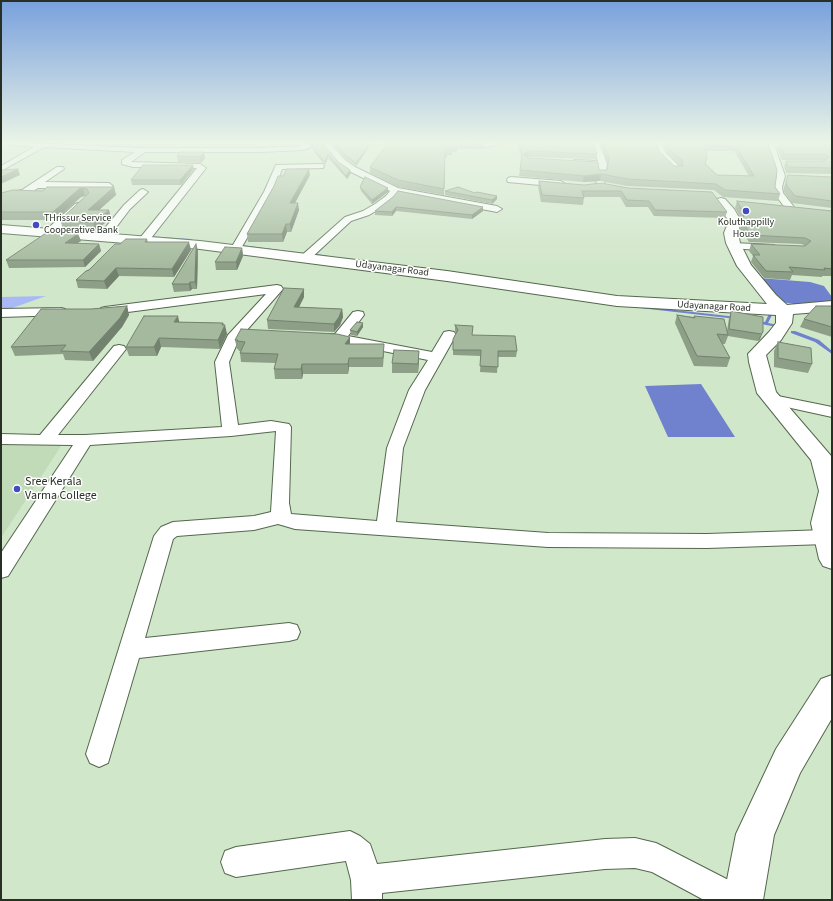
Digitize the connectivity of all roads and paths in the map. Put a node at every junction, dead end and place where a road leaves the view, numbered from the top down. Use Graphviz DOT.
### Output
graph roads {
  1 [pos="188,184"];
  2 [pos="272,184"];
  3 [pos="384,184"];
  4 [pos="553,184"];
  5 [pos="780,184"];
  6 [pos="36,185"];
  7 [pos="109,186"];
  8 [pos="573,186"];
  9 [pos="395,190"];
  10 [pos="144,192"];
  11 [pos="1,197"];
  12 [pos="85,200"];
  13 [pos="737,203"];
  14 [pos="775,206"];
  15 [pos="793,208"];
  16 [pos="498,209"];
  17 [pos="1,229"];
  18 [pos="50,232"];
  19 [pos="104,236"];
  20 [pos="122,238"];
  21 [pos="144,240"];
  22 [pos="734,246"];
  23 [pos="112,248"];
  24 [pos="787,248"];
  25 [pos="235,250"];
  26 [pos="305,258"];
  27 [pos="832,306"];
  28 [pos="783,310"];
  29 [pos="91,312"];
  30 [pos="1,313"];
  31 [pos="72,313"];
  32 [pos="358,315"];
  33 [pos="239,332"];
  34 [pos="254,333"];
  35 [pos="449,335"];
  36 [pos="306,337"];
  37 [pos="338,338"];
  38 [pos="119,349"];
  39 [pos="436,357"];
  40 [pos="773,400"];
  41 [pos="832,412"];
  42 [pos="230,431"];
  43 [pos="1,439"];
  44 [pos="45,440"];
  45 [pos="85,440"];
  46 [pos="281,517"];
  47 [pos="386,528"];
  48 [pos="826,537"];
  49 [pos="832,559"];
  50 [pos="1,570"];
  51 [pos="289,632"];
  52 [pos="131,649"];
  53 [pos="832,689"];
  54 [pos="99,754"];
  55 [pos="236,862"];
  56 [pos="367,890"];
  57 [pos="735,900"];
  58 [pos="743,900"];
  1 -- 21 [label="street"];
  2 -- 25 [label="street"];
  3 -- 9 [label="street"];
  4 -- 8 [label="street"];
  5 -- 15 [label="street"];
  6 -- 7 [label="street"];
  6 -- 11 [label="street"];
  9 -- 16 [label="street"];
  9 -- 26 [label="street"];
  10 -- 19 [label="street"];
  12 -- 18 [label="street"];
  13 -- 22 [label="street"];
  14 -- 15 [label="street"];
  17 -- 18 [label="street, Udayanagar Road"];
  18 -- 19 [label="street, Udayanagar Road"];
  19 -- 20 [label="street, Udayanagar Road"];
  20 -- 21 [label="street, Udayanagar Road"];
  20 -- 23 [label="street"];
  21 -- 25 [label="street, Udayanagar Road"];
  22 -- 24 [label="street"];
  22 -- 28 [label="street"];
  25 -- 26 [label="street, Udayanagar Road"];
  26 -- 28 [label="street, Udayanagar Road"];
  27 -- 28 [label="street, Udayanagar Road"];
  28 -- 40 [label="street"];
  29 -- 33 [label="street"];
  30 -- 31 [label="street"];
  32 -- 37 [label="street"];
  33 -- 34 [label="street"];
  33 -- 42 [label="street"];
  35 -- 39 [label="street"];
  36 -- 37 [label="street"];
  37 -- 39 [label="street"];
  38 -- 44 [label="street"];
  39 -- 47 [label="street"];
  40 -- 41 [label="street"];
  40 -- 48 [label="street"];
  42 -- 45 [label="street"];
  42 -- 46 [label="street"];
  43 -- 44 [label="street"];
  44 -- 45 [label="street"];
  45 -- 50 [label="street"];
  46 -- 47 [label="street"];
  46 -- 52 [label="street"];
  47 -- 48 [label="street"];
  48 -- 49 [label="street"];
  51 -- 52 [label="street"];
  52 -- 54 [label="street"];
  53 -- 58 [label="street"];
  55 -- 56 [label="street"];
  56 -- 57 [label="street"];
}
